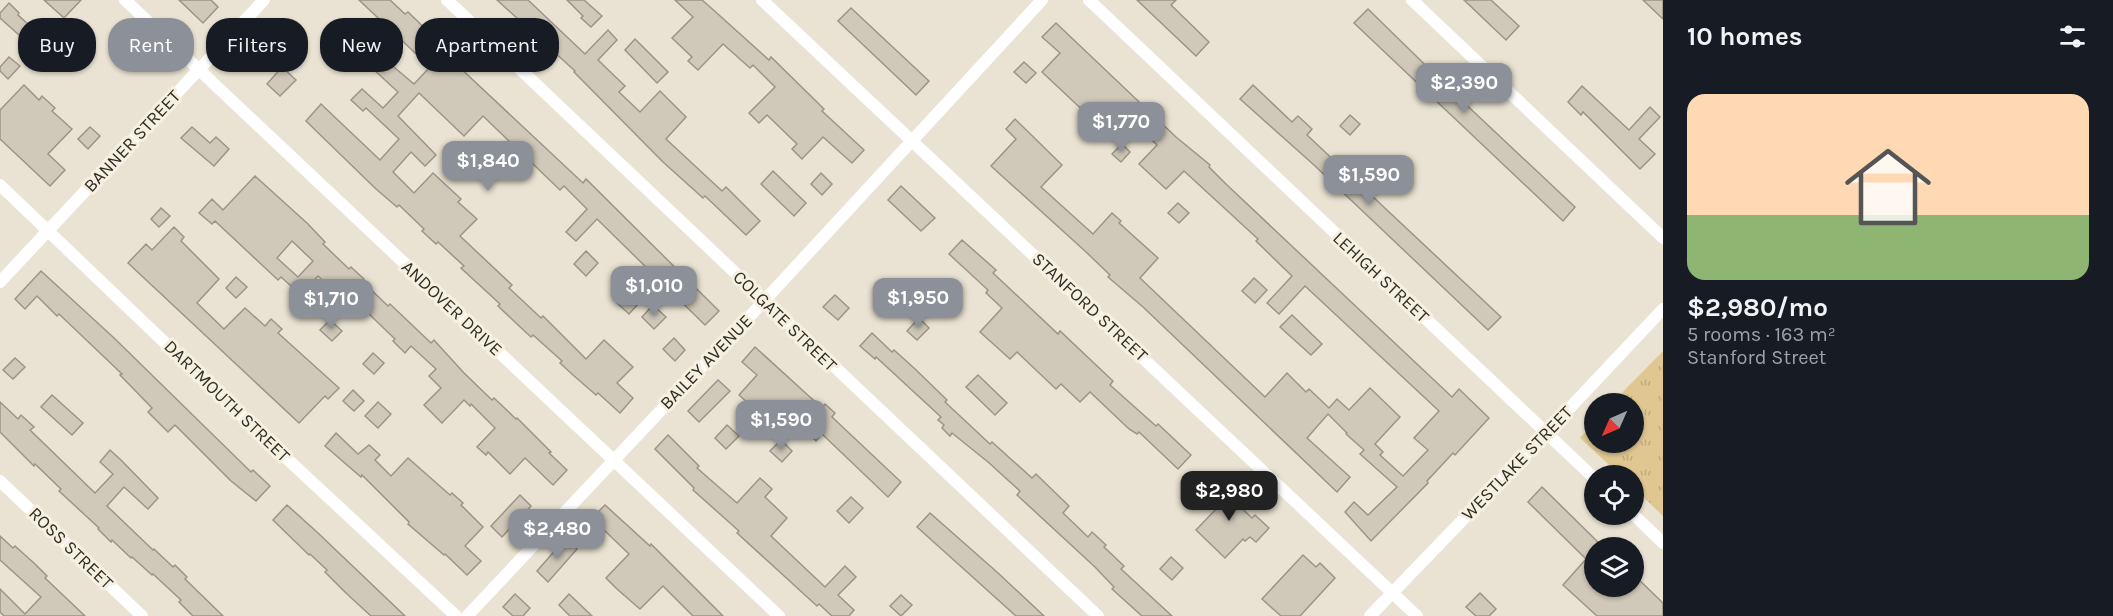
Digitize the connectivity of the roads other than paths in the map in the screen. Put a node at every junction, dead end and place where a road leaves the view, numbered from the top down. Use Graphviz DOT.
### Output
graph roads {
  1 [pos="124,0"];
  2 [pos="264,0"];
  3 [pos="447,0"];
  4 [pos="762,0"];
  5 [pos="1042,0"];
  6 [pos="1089,0"];
  7 [pos="1412,0"];
  8 [pos="198,70"];
  9 [pos="912,140"];
  10 [pos="0,185"];
  11 [pos="48,231"];
  12 [pos="1663,238"];
  13 [pos="0,282"];
  14 [pos="764,301"];
  15 [pos="1663,309"];
  16 [pos="1547,433"];
  17 [pos="613,460"];
  18 [pos="1584,468"];
  19 [pos="0,481"];
  20 [pos="1644,525"];
  21 [pos="1663,543"];
  22 [pos="1393,592"];
  23 [pos="142,616"];
  24 [pos="456,616"];
  25 [pos="467,616"];
  26 [pos="779,616"];
  27 [pos="1098,616"];
  28 [pos="1370,616"];
  29 [pos="1417,616"];
  1 -- 8 [label="street, ANDOVER DRIVE"];
  2 -- 8 [label="street, BANNER STREET"];
  3 -- 14 [label="street, COLGATE STREET"];
  4 -- 9 [label="street, STANFORD STREET"];
  5 -- 9 [label="street, BAILEY AVENUE"];
  6 -- 16 [label="street, LEHIGH STREET"];
  7 -- 12 [label="street"];
  8 -- 11 [label="street, BANNER STREET"];
  8 -- 17 [label="street, ANDOVER DRIVE"];
  9 -- 14 [label="street, BAILEY AVENUE"];
  9 -- 22 [label="street, STANFORD STREET"];
  10 -- 11 [label="street, DARTMOUTH STREET"];
  11 -- 13 [label="street, BANNER STREET"];
  11 -- 24 [label="street, DARTMOUTH STREET"];
  14 -- 17 [label="street, BAILEY AVENUE"];
  14 -- 27 [label="street, COLGATE STREET"];
  15 -- 16 [label="street, WESTLAKE STREET"];
  16 -- 18 [label="street, LEHIGH STREET"];
  16 -- 22 [label="street, WESTLAKE STREET"];
  17 -- 25 [label="street, BAILEY AVENUE"];
  17 -- 26 [label="street, ANDOVER DRIVE"];
  19 -- 23 [label="street, ROSS STREET"];
  20 -- 21 [label="street"];
  22 -- 28 [label="street, WESTLAKE STREET"];
  22 -- 29 [label="street, STANFORD STREET"];
}
